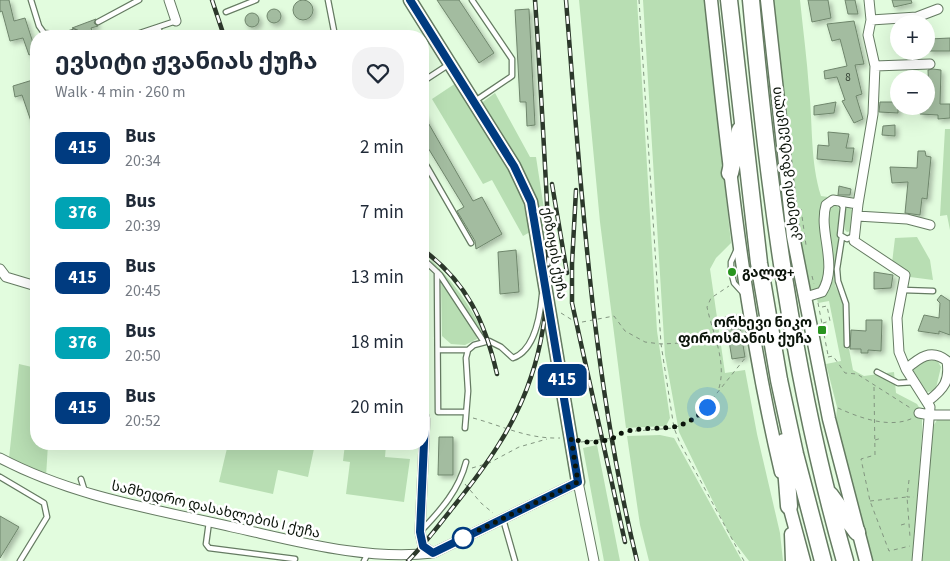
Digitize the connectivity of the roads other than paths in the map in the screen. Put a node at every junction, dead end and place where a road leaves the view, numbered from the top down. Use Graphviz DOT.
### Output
graph roads {
  1 [pos="31,0"];
  2 [pos="139,0"];
  3 [pos="168,0"];
  4 [pos="256,0"];
  5 [pos="328,0"];
  6 [pos="410,0"];
  7 [pos="472,0"];
  8 [pos="711,0"];
  9 [pos="729,0"];
  10 [pos="750,0"];
  11 [pos="767,0"];
  12 [pos="869,0"];
  13 [pos="938,10"];
  14 [pos="226,12"];
  15 [pos="871,20"];
  16 [pos="176,21"];
  17 [pos="98,22"];
  18 [pos="158,27"];
  19 [pos="42,30"];
  20 [pos="149,30"];
  21 [pos="159,30"];
  22 [pos="334,30"];
  23 [pos="451,63"];
  24 [pos="930,64"];
  25 [pos="875,66"];
  26 [pos="429,77"];
  27 [pos="474,101"];
  28 [pos="742,120"];
  29 [pos="429,170"];
  30 [pos="730,173"];
  31 [pos="838,200"];
  32 [pos="858,204"];
  33 [pos="856,216"];
  34 [pos="930,224"];
  35 [pos="854,236"];
  36 [pos="842,237"];
  37 [pos="471,243"];
  38 [pos="739,245"];
  39 [pos="429,265"];
  40 [pos="437,272"];
  41 [pos="544,272"];
  42 [pos="1,274"];
  43 [pos="30,284"];
  44 [pos="903,290"];
  45 [pos="933,291"];
  46 [pos="746,297"];
  47 [pos="806,297"];
  48 [pos="484,342"];
  49 [pos="847,345"];
  50 [pos="438,350"];
  51 [pos="468,350"];
  52 [pos="906,369"];
  53 [pos="876,372"];
  54 [pos="779,380"];
  55 [pos="915,382"];
  56 [pos="928,401"];
  57 [pos="920,413"];
  58 [pos="465,414"];
  59 [pos="930,415"];
  60 [pos="950,415"];
  61 [pos="464,428"];
  62 [pos="424,450"];
  63 [pos="0,458"];
  64 [pos="466,462"];
  65 [pos="0,477"];
  66 [pos="81,478"];
  67 [pos="578,482"];
  68 [pos="825,489"];
  69 [pos="85,492"];
  70 [pos="790,510"];
  71 [pos="501,519"];
  72 [pos="209,522"];
  73 [pos="420,532"];
  74 [pos="857,532"];
  75 [pos="434,557"];
  76 [pos="366,558"];
  77 [pos="295,559"];
  78 [pos="20,561"];
  79 [pos="515,561"];
  80 [pos="594,561"];
  81 [pos="792,561"];
  82 [pos="804,561"];
  83 [pos="822,561"];
  84 [pos="845,561"];
  85 [pos="866,561"];
  86 [pos="917,561"];
  1 -- 19 [label="lane"];
  2 -- 17 [label="lane"];
  3 -- 16 [label="street"];
  4 -- 14 [label="lane"];
  5 -- 22 [label="lane"];
  6 -- 23 [label="street, ქიზიყის ქუჩა"];
  7 -- 27 [label="lane"];
  8 -- 30 [label="street"];
  9 -- 28 [label="highway"];
  10 -- 68 [label="highway, კახეთის გზატკეცილი"];
  11 -- 47 [label="street, კახეთის გზატკეცილი"];
  12 -- 15 [label="street"];
  13 -- 15 [label="street"];
  15 -- 25 [label="street"];
  16 -- 18 [label="lane"];
  18 -- 20 [label="lane"];
  18 -- 21 [label="lane"];
  23 -- 26 [label="lane"];
  23 -- 27 [label="street, ქიზიყის ქუჩა"];
  24 -- 25 [label="street"];
  25 -- 32 [label="street"];
  27 -- 41 [label="street, ქიზიყის ქუჩა"];
  28 -- 30 [label="highway"];
  28 -- 54 [label="highway"];
  29 -- 37 [label="lane"];
  30 -- 38 [label="street"];
  31 -- 32 [label="street"];
  31 -- 36 [label="lane"];
  31 -- 47 [label="street"];
  32 -- 33 [label="street"];
  33 -- 34 [label="street"];
  33 -- 35 [label="street"];
  35 -- 36 [label="lane"];
  35 -- 44 [label="street"];
  36 -- 49 [label="lane"];
  38 -- 46 [label="street"];
  38 -- 46 [label="lane"];
  39 -- 40 [label="lane"];
  40 -- 48 [label="lane"];
  40 -- 50 [label="lane"];
  41 -- 48 [label="lane"];
  41 -- 67 [label="street, ქიზიყის ქუჩა"];
  42 -- 43 [label="street"];
  44 -- 45 [label="lane"];
  44 -- 52 [label="street"];
  46 -- 70 [label="street"];
  47 -- 74 [label="street, კახეთის გზატკეცილი"];
  48 -- 51 [label="lane"];
  50 -- 51 [label="lane"];
  50 -- 58 [label="lane"];
  51 -- 58 [label="lane"];
  52 -- 55 [label="street"];
  52 -- 56 [label="street"];
  53 -- 55 [label="lane"];
  54 -- 70 [label="highway"];
  54 -- 83 [label="highway"];
  55 -- 56 [label="street"];
  56 -- 59 [label="street"];
  57 -- 59 [label="street"];
  58 -- 61 [label="lane"];
  59 -- 60 [label="street"];
  59 -- 86 [label="street"];
  62 -- 73 [label="street"];
  63 -- 69 [label="street, სამხედრო დასახლების I ქუჩა"];
  64 -- 73 [label="lane"];
  65 -- 78 [label="lane"];
  66 -- 69 [label="lane"];
  67 -- 71 [label="street"];
  67 -- 80 [label="street, ქიზიყის ქუჩა"];
  68 -- 74 [label="highway"];
  68 -- 84 [label="highway, კახეთის გზატკეცილი"];
  69 -- 72 [label="street, სამხედრო დასახლების I ქუჩა"];
  70 -- 81 [label="street"];
  70 -- 82 [label="street"];
  71 -- 75 [label="street"];
  71 -- 79 [label="lane"];
  72 -- 76 [label="street, სამხედრო დასახლების I ქუჩა"];
  72 -- 77 [label="lane"];
  73 -- 75 [label="street"];
  74 -- 85 [label="street, კახეთის გზატკეცილი"];
  75 -- 76 [label="street, სამხედრო დასახლების I ქუჩა"];
}
